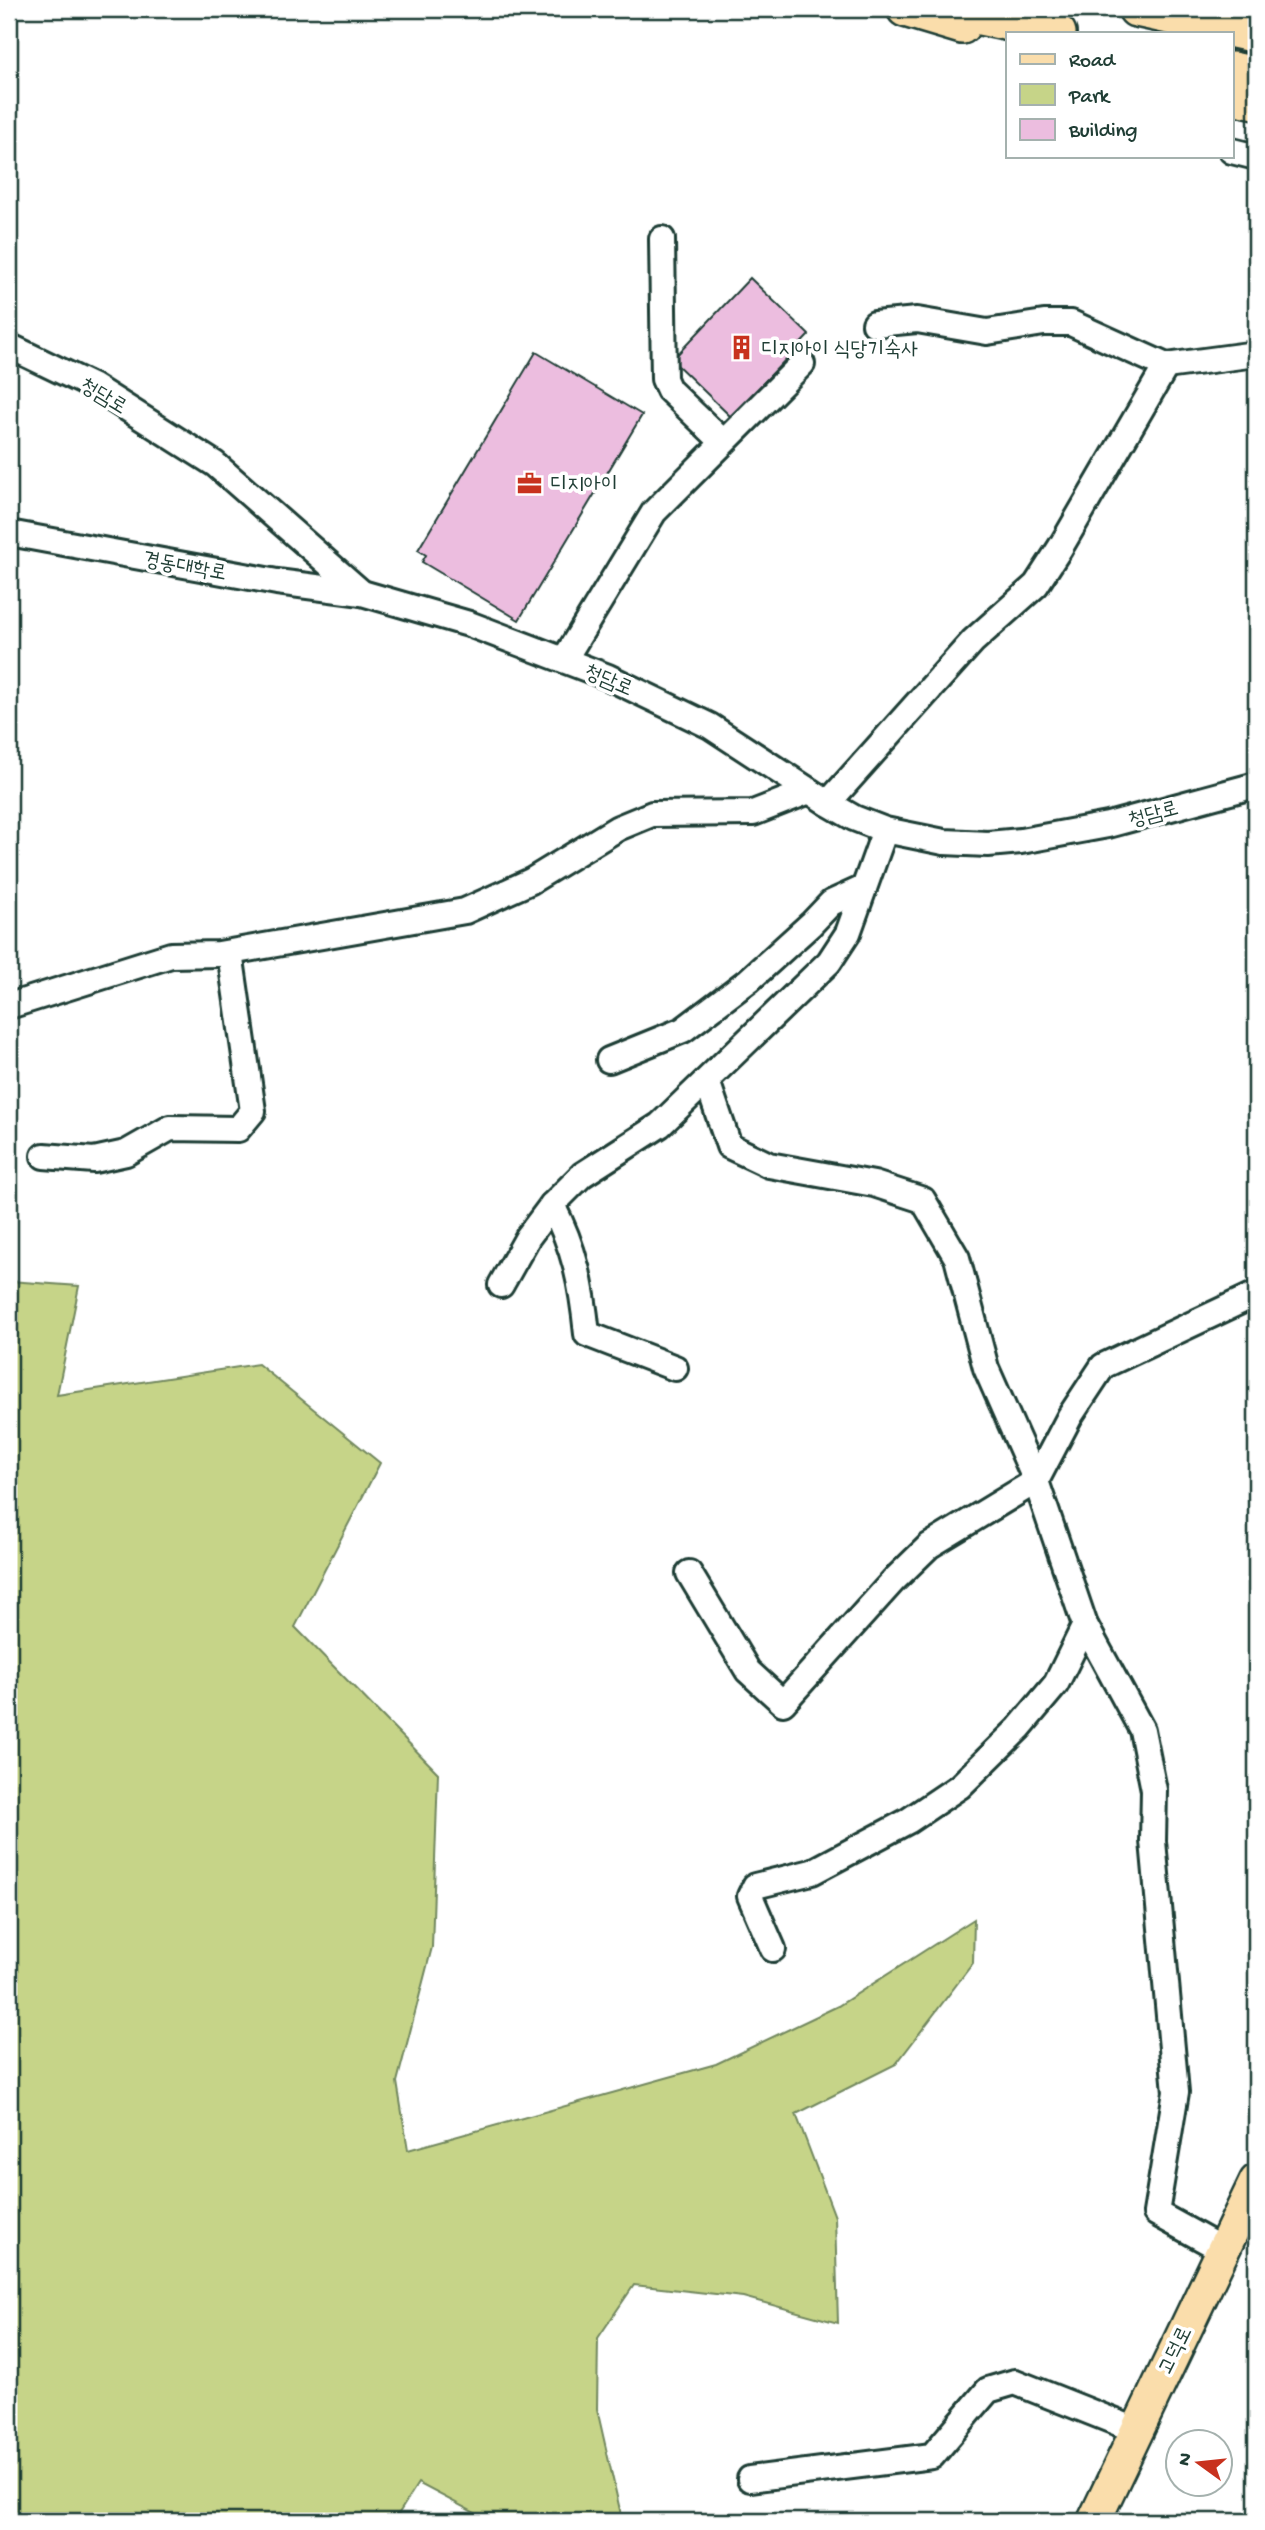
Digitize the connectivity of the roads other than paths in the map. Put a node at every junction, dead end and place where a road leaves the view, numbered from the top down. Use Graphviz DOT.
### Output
graph roads {
  1 [pos="905,9"];
  2 [pos="941,9"];
  3 [pos="1136,9"];
  4 [pos="1053,32"];
  5 [pos="1256,35"];
  6 [pos="1006,39"];
  7 [pos="1234,70"];
  8 [pos="1256,75"];
  9 [pos="1234,96"];
  10 [pos="1256,101"];
  11 [pos="1234,152"];
  12 [pos="1256,157"];
  13 [pos="662,239"];
  14 [pos="875,324"];
  15 [pos="9,346"];
  16 [pos="1256,354"];
  17 [pos="802,364"];
  18 [pos="1166,366"];
  19 [pos="723,442"];
  20 [pos="9,533"];
  21 [pos="362,593"];
  22 [pos="564,660"];
  23 [pos="1256,785"];
  24 [pos="818,797"];
  25 [pos="885,830"];
  26 [pos="864,888"];
  27 [pos="230,953"];
  28 [pos="9,1006"];
  29 [pos="608,1060"];
  30 [pos="707,1081"];
  31 [pos="44,1156"];
  32 [pos="552,1205"];
  33 [pos="501,1284"];
  34 [pos="1256,1294"];
  35 [pos="676,1368"];
  36 [pos="1037,1481"];
  37 [pos="689,1573"];
  38 [pos="1085,1625"];
  39 [pos="773,1949"];
  40 [pos="1256,2180"];
  41 [pos="1223,2250"];
  42 [pos="1136,2430"];
  43 [pos="750,2479"];
  44 [pos="1094,2521"];
  1 -- 6 [label="highway"];
  2 -- 4 [label="highway"];
  3 -- 5 [label="highway"];
  7 -- 8 [label="highway"];
  9 -- 10 [label="highway"];
  11 -- 12 [label="street"];
  13 -- 19 [label="street"];
  14 -- 18 [label="street"];
  15 -- 21 [label="street, 청담로"];
  16 -- 18 [label="street"];
  17 -- 19 [label="street"];
  18 -- 24 [label="street"];
  19 -- 22 [label="street"];
  20 -- 21 [label="street, 경동대학로"];
  21 -- 22 [label="street, 청담로"];
  22 -- 24 [label="street, 청담로"];
  23 -- 25 [label="street, 청담로"];
  24 -- 25 [label="street, 청담로"];
  24 -- 27 [label="street"];
  25 -- 26 [label="street"];
  26 -- 29 [label="street"];
  26 -- 30 [label="street"];
  27 -- 28 [label="street"];
  27 -- 31 [label="street"];
  30 -- 32 [label="street"];
  30 -- 36 [label="street"];
  32 -- 33 [label="street"];
  32 -- 35 [label="street"];
  34 -- 36 [label="street"];
  36 -- 37 [label="street"];
  36 -- 38 [label="street"];
  38 -- 39 [label="street"];
  38 -- 41 [label="street"];
  40 -- 41 [label="main road, 고덕로"];
  41 -- 42 [label="main road, 고덕로"];
  42 -- 43 [label="street"];
  42 -- 44 [label="main road, 고덕로"];
}
